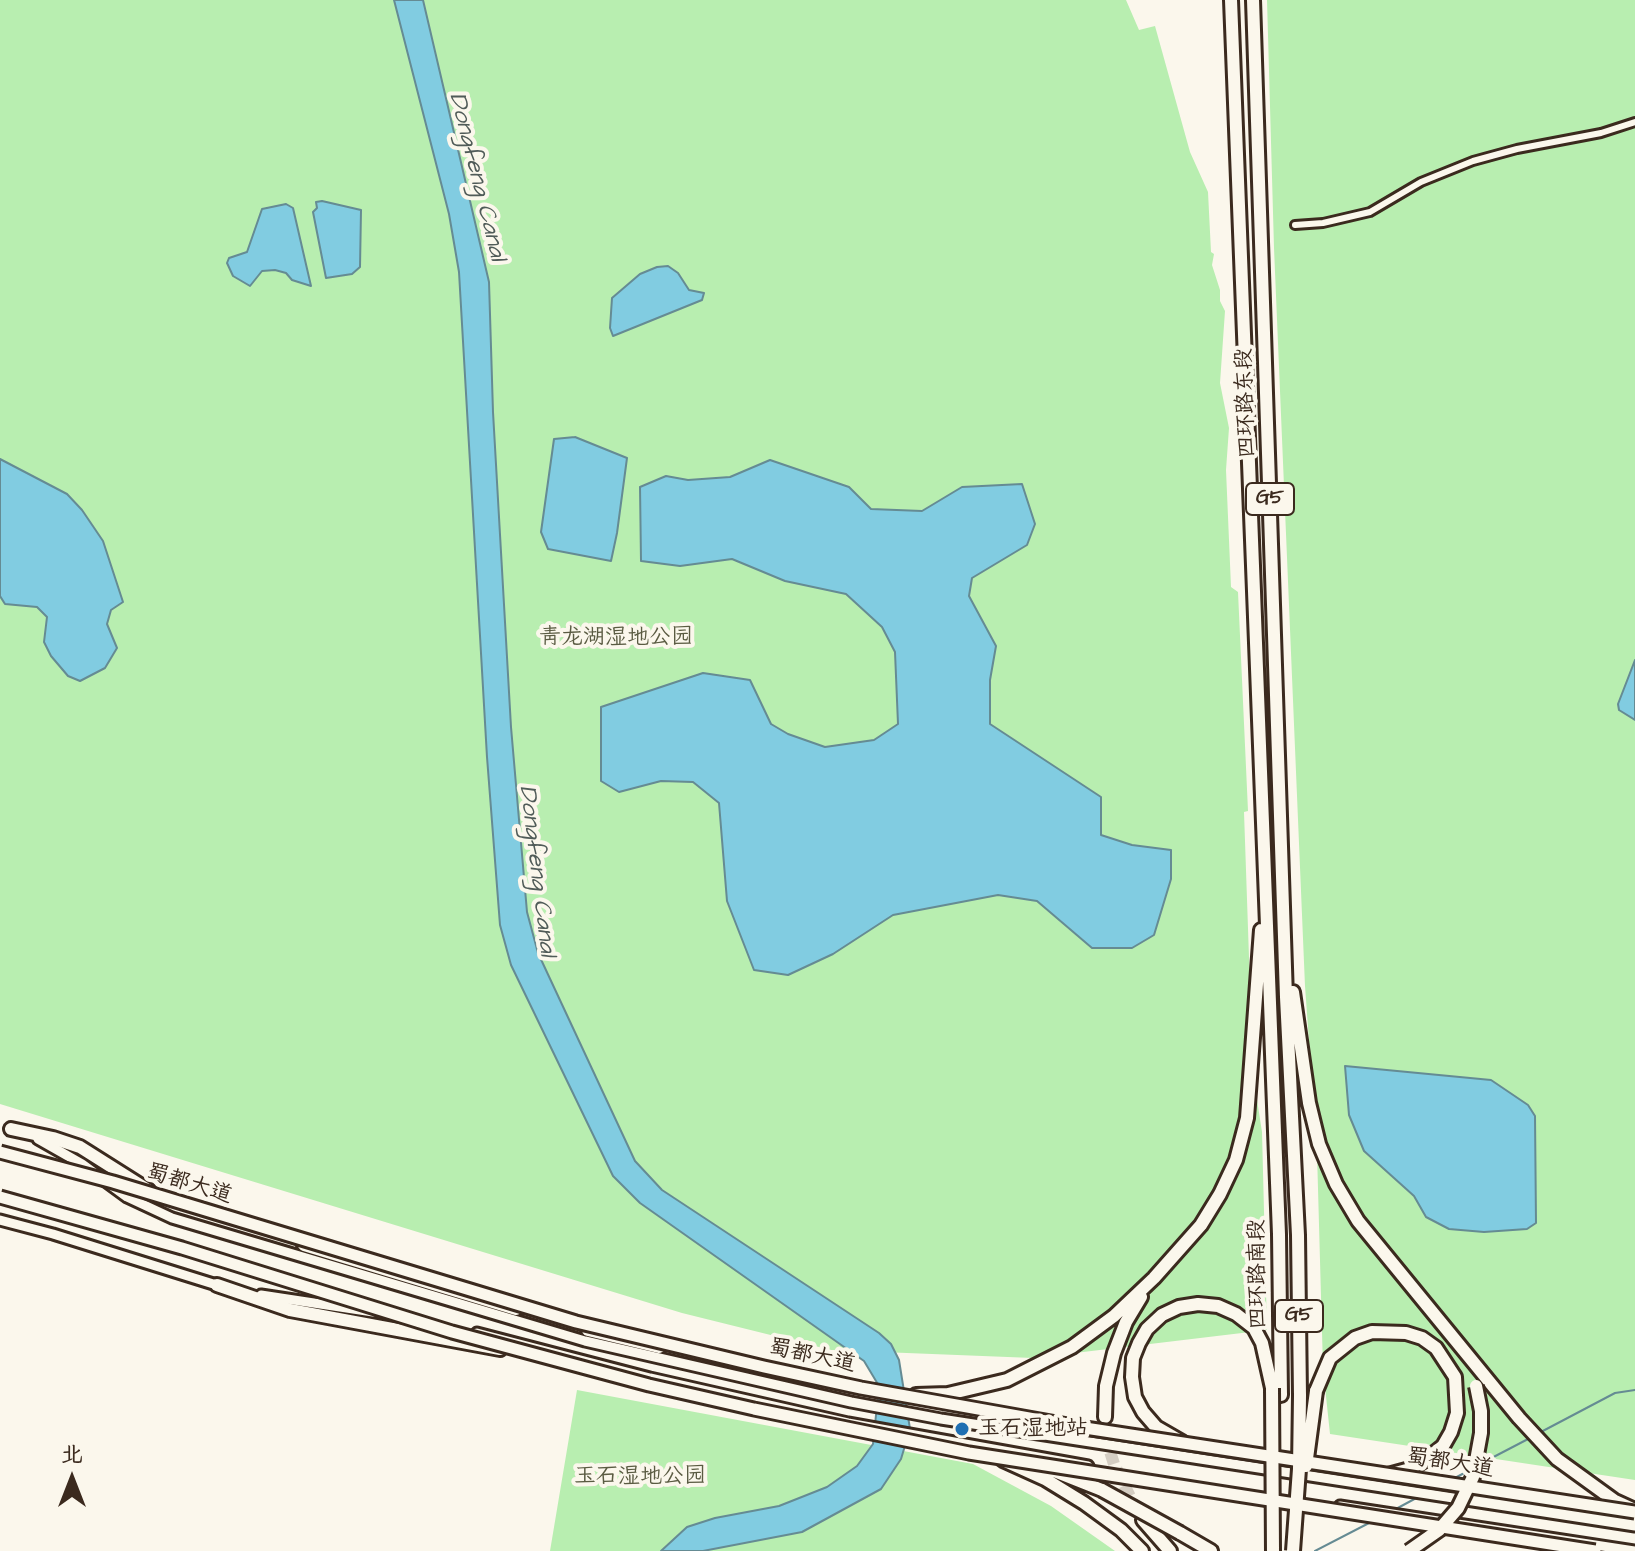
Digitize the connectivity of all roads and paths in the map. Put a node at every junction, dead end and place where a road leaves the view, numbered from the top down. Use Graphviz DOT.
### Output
graph roads {
  1 [pos="1222,0"];
  2 [pos="1231,0"];
  3 [pos="1256,0"];
  4 [pos="1635,122"];
  5 [pos="1235,131"];
  6 [pos="1295,225"];
  7 [pos="1265,871"];
  8 [pos="1270,997"];
  9 [pos="1290,997"];
  10 [pos="5,1128"];
  11 [pos="0,1152"];
  12 [pos="0,1197"];
  13 [pos="0,1220"];
  14 [pos="1154,1278"];
  15 [pos="217,1285"];
  16 [pos="1458,1345"];
  17 [pos="1276,1392"];
  18 [pos="852,1397"];
  19 [pos="942,1413"];
  20 [pos="1105,1417"];
  21 [pos="936,1444"];
  22 [pos="1196,1448"];
  23 [pos="1003,1460"];
  24 [pos="1381,1477"];
  25 [pos="1635,1511"];
  26 [pos="1635,1519"];
  27 [pos="1143,1520"];
  28 [pos="1296,1524"];
  29 [pos="1635,1526"];
  30 [pos="1142,1551"];
  31 [pos="1170,1551"];
  32 [pos="1211,1551"];
  33 [pos="1274,1551"];
  34 [pos="1293,1551"];
  35 [pos="1409,1551"];
  36 [pos="1595,1551"];
  37 [pos="1635,1551"];
  1 -- 5 [label="highway"];
  2 -- 5 [label="highway, 四环路东段 / G5"];
  3 -- 9 [label="highway, 四环路东段 / G5"];
  4 -- 6 [label="street"];
  5 -- 7 [label="highway, 四环路东段 / G5"];
  7 -- 8 [label="highway, 四环路东段 / G5"];
  7 -- 14 [label="highway"];
  8 -- 17 [label="highway, 四环路南段 / G5"];
  9 -- 16 [label="highway"];
  9 -- 28 [label="highway, 四环路南段 / G5, bridge"];
  10 -- 18 [label="highway"];
  11 -- 25 [label="highway, 蜀都大道, bridge"];
  12 -- 36 [label="highway, bridge"];
  13 -- 15 [label="main road"];
  14 -- 18 [label="highway, bridge"];
  14 -- 20 [label="highway"];
  15 -- 21 [label="highway, bridge"];
  16 -- 25 [label="highway"];
  16 -- 35 [label="highway, bridge"];
  17 -- 22 [label="highway"];
  17 -- 33 [label="highway, 四环路南段 / G5, bridge"];
  18 -- 19 [label="highway, bridge"];
  19 -- 22 [label="highway"];
  19 -- 29 [label="main road"];
  21 -- 23 [label="highway"];
  21 -- 37 [label="main road"];
  22 -- 24 [label="highway"];
  23 -- 30 [label="highway"];
  23 -- 32 [label="highway, bridge"];
  24 -- 26 [label="highway"];
  24 -- 28 [label="highway, bridge"];
  27 -- 31 [label="highway"];
  28 -- 34 [label="highway, 四环路南段 / G5, bridge"];
}
